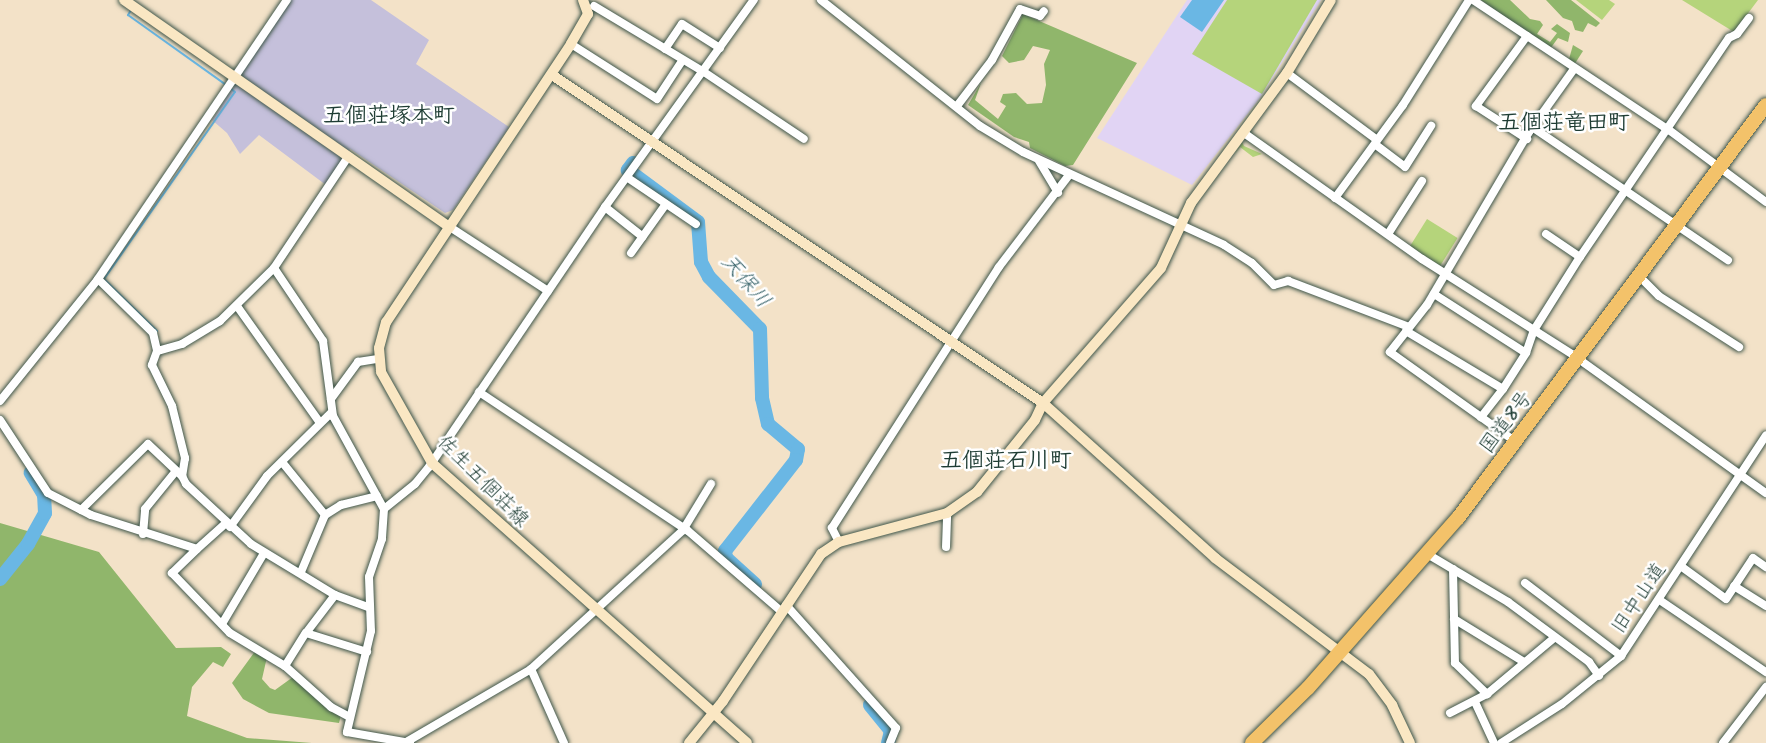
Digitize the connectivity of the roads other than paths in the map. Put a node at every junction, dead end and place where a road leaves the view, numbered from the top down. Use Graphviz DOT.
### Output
graph roads {
  1 [pos="286,0"];
  2 [pos="754,0"];
  3 [pos="821,0"];
  4 [pos="1331,0"];
  5 [pos="1471,0"];
  6 [pos="590,3"];
  7 [pos="130,4"];
  8 [pos="1044,11"];
  9 [pos="1749,18"];
  10 [pos="1527,36"];
  11 [pos="571,44"];
  12 [pos="718,46"];
  13 [pos="665,50"];
  14 [pos="682,61"];
  15 [pos="1574,69"];
  16 [pos="701,71"];
  17 [pos="1287,73"];
  18 [pos="552,75"];
  19 [pos="230,85"];
  20 [pos="1766,105"];
  21 [pos="957,106"];
  22 [pos="1431,126"];
  23 [pos="1532,127"];
  24 [pos="1669,130"];
  25 [pos="1244,133"];
  26 [pos="652,139"];
  27 [pos="804,139"];
  28 [pos="1527,139"];
  29 [pos="1376,142"];
  30 [pos="348,157"];
  31 [pos="1039,160"];
  32 [pos="1720,166"];
  33 [pos="630,175"];
  34 [pos="1069,175"];
  35 [pos="1422,181"];
  36 [pos="1626,190"];
  37 [pos="1058,193"];
  38 [pos="1335,198"];
  39 [pos="1766,202"];
  40 [pos="666,204"];
  41 [pos="605,207"];
  42 [pos="696,224"];
  43 [pos="1181,224"];
  44 [pos="1677,224"];
  45 [pos="450,227"];
  46 [pos="1388,234"];
  47 [pos="1546,234"];
  48 [pos="643,237"];
  49 [pos="631,253"];
  50 [pos="1580,257"];
  51 [pos="1728,260"];
  52 [pos="274,268"];
  53 [pos="1446,273"];
  54 [pos="1639,276"];
  55 [pos="98,279"];
  56 [pos="548,291"];
  57 [pos="1434,294"];
  58 [pos="237,306"];
  59 [pos="1408,329"];
  60 [pos="1534,330"];
  61 [pos="951,342"];
  62 [pos="1739,347"];
  63 [pos="157,351"];
  64 [pos="1526,353"];
  65 [pos="378,359"];
  66 [pos="1579,359"];
  67 [pos="1503,389"];
  68 [pos="479,392"];
  69 [pos="331,399"];
  70 [pos="0,401"];
  71 [pos="1043,403"];
  72 [pos="332,412"];
  73 [pos="1481,417"];
  74 [pos="0,420"];
  75 [pos="320,423"];
  76 [pos="1766,435"];
  77 [pos="1517,443"];
  78 [pos="282,462"];
  79 [pos="432,463"];
  80 [pos="1740,472"];
  81 [pos="179,473"];
  82 [pos="711,484"];
  83 [pos="1766,492"];
  84 [pos="377,496"];
  85 [pos="384,509"];
  86 [pos="81,510"];
  87 [pos="947,513"];
  88 [pos="325,515"];
  89 [pos="228,525"];
  90 [pos="683,530"];
  91 [pos="143,534"];
  92 [pos="839,542"];
  93 [pos="946,547"];
  94 [pos="197,549"];
  95 [pos="264,553"];
  96 [pos="1429,555"];
  97 [pos="1682,567"];
  98 [pos="1766,567"];
  99 [pos="1453,569"];
  100 [pos="301,572"];
  101 [pos="1525,584"];
  102 [pos="1734,586"];
  103 [pos="335,595"];
  104 [pos="1661,601"];
  105 [pos="1766,606"];
  106 [pos="368,607"];
  107 [pos="783,608"];
  108 [pos="594,611"];
  109 [pos="1454,619"];
  110 [pos="222,624"];
  111 [pos="306,633"];
  112 [pos="1554,638"];
  113 [pos="1341,651"];
  114 [pos="367,652"];
  115 [pos="1621,656"];
  116 [pos="1524,662"];
  117 [pos="285,666"];
  118 [pos="531,669"];
  119 [pos="1766,672"];
  120 [pos="1599,676"];
  121 [pos="1766,688"];
  122 [pos="1487,694"];
  123 [pos="1475,702"];
  124 [pos="714,712"];
  125 [pos="1450,713"];
  126 [pos="348,716"];
  127 [pos="409,742"];
  128 [pos="564,743"];
  129 [pos="689,743"];
  130 [pos="747,743"];
  131 [pos="890,743"];
  132 [pos="1252,743"];
  133 [pos="1410,743"];
  134 [pos="1494,743"];
  135 [pos="1501,743"];
  136 [pos="1723,743"];
  1 -- 19 [label="street"];
  2 -- 12 [label="street"];
  3 -- 21 [label="street"];
  4 -- 17 [label="street"];
  5 -- 10 [label="street"];
  5 -- 29 [label="street"];
  6 -- 11 [label="street"];
  6 -- 13 [label="street"];
  7 -- 19 [label="street"];
  8 -- 21 [label="street"];
  9 -- 24 [label="street"];
  10 -- 15 [label="street"];
  10 -- 28 [label="street"];
  11 -- 14 [label="street"];
  11 -- 18 [label="street"];
  12 -- 13 [label="street"];
  12 -- 16 [label="street"];
  13 -- 14 [label="street"];
  14 -- 16 [label="street"];
  15 -- 23 [label="street"];
  15 -- 24 [label="street"];
  16 -- 26 [label="street"];
  16 -- 27 [label="street"];
  17 -- 25 [label="street"];
  17 -- 29 [label="street"];
  18 -- 26 [label="street"];
  18 -- 45 [label="street"];
  19 -- 30 [label="street"];
  19 -- 55 [label="street"];
  20 -- 32 [label="highway, 国道8号"];
  21 -- 31 [label="street"];
  22 -- 29 [label="street"];
  23 -- 28 [label="street"];
  23 -- 36 [label="street"];
  24 -- 32 [label="street"];
  24 -- 36 [label="street"];
  25 -- 38 [label="street"];
  25 -- 43 [label="street"];
  26 -- 33 [label="street"];
  26 -- 61 [label="street"];
  28 -- 53 [label="street"];
  29 -- 38 [label="street"];
  30 -- 45 [label="street"];
  30 -- 52 [label="street"];
  31 -- 34 [label="street"];
  31 -- 37 [label="street"];
  32 -- 39 [label="street"];
  32 -- 44 [label="highway, 国道8号"];
  33 -- 40 [label="street"];
  33 -- 41 [label="street"];
  34 -- 37 [label="street"];
  34 -- 43 [label="street"];
  35 -- 46 [label="street"];
  36 -- 44 [label="street"];
  36 -- 50 [label="street"];
  37 -- 61 [label="street"];
  38 -- 46 [label="street"];
  40 -- 42 [label="street"];
  40 -- 48 [label="street"];
  41 -- 48 [label="street"];
  41 -- 56 [label="street"];
  43 -- 59 [label="street"];
  43 -- 71 [label="street"];
  44 -- 51 [label="street"];
  44 -- 54 [label="highway, 国道8号"];
  45 -- 56 [label="street"];
  45 -- 65 [label="street"];
  46 -- 53 [label="street"];
  47 -- 50 [label="street"];
  48 -- 49 [label="street"];
  50 -- 60 [label="street"];
  52 -- 58 [label="street"];
  52 -- 69 [label="street"];
  53 -- 57 [label="street"];
  53 -- 60 [label="street"];
  54 -- 62 [label="street"];
  54 -- 66 [label="highway, 国道8号"];
  55 -- 63 [label="street"];
  55 -- 70 [label="street"];
  56 -- 68 [label="street"];
  57 -- 59 [label="street"];
  57 -- 64 [label="street"];
  58 -- 63 [label="street"];
  58 -- 75 [label="street"];
  59 -- 67 [label="street"];
  59 -- 73 [label="street"];
  60 -- 64 [label="street"];
  60 -- 66 [label="street"];
  61 -- 71 [label="street"];
  61 -- 92 [label="street"];
  63 -- 81 [label="street"];
  64 -- 67 [label="street"];
  65 -- 69 [label="street"];
  65 -- 79 [label="street, 佐生五個荘線"];
  66 -- 77 [label="highway, 国道8号"];
  66 -- 80 [label="street"];
  67 -- 73 [label="street"];
  68 -- 79 [label="street"];
  68 -- 90 [label="street"];
  69 -- 72 [label="street"];
  71 -- 87 [label="street"];
  71 -- 113 [label="street"];
  72 -- 75 [label="street"];
  72 -- 84 [label="street"];
  73 -- 77 [label="street"];
  74 -- 86 [label="street"];
  75 -- 78 [label="street"];
  76 -- 80 [label="street, 旧中山道"];
  77 -- 96 [label="highway, 国道8号"];
  78 -- 88 [label="street"];
  78 -- 89 [label="street"];
  79 -- 85 [label="street"];
  79 -- 108 [label="street, 佐生五個荘線"];
  80 -- 83 [label="street"];
  80 -- 97 [label="street, 旧中山道"];
  81 -- 86 [label="street"];
  81 -- 89 [label="street"];
  81 -- 91 [label="street"];
  82 -- 90 [label="street"];
  84 -- 85 [label="street"];
  84 -- 88 [label="street"];
  85 -- 106 [label="street"];
  86 -- 91 [label="street"];
  87 -- 92 [label="street"];
  87 -- 93 [label="street"];
  88 -- 100 [label="street"];
  89 -- 94 [label="street"];
  89 -- 95 [label="street"];
  90 -- 107 [label="street"];
  90 -- 108 [label="street"];
  91 -- 94 [label="street"];
  92 -- 107 [label="street"];
  94 -- 110 [label="street"];
  95 -- 100 [label="street"];
  95 -- 110 [label="street"];
  96 -- 99 [label="street"];
  96 -- 113 [label="highway, 国道8号"];
  97 -- 102 [label="street"];
  97 -- 104 [label="street, 旧中山道"];
  98 -- 102 [label="street"];
  99 -- 109 [label="street"];
  99 -- 112 [label="street"];
  100 -- 103 [label="street"];
  101 -- 115 [label="street"];
  102 -- 105 [label="street"];
  103 -- 106 [label="street"];
  103 -- 111 [label="street"];
  104 -- 115 [label="street, 旧中山道"];
  104 -- 119 [label="street"];
  106 -- 114 [label="street"];
  107 -- 124 [label="street"];
  107 -- 131 [label="street"];
  108 -- 118 [label="street"];
  108 -- 124 [label="street, 佐生五個荘線"];
  109 -- 116 [label="street"];
  109 -- 122 [label="street"];
  110 -- 117 [label="street"];
  111 -- 114 [label="street"];
  111 -- 117 [label="street"];
  112 -- 116 [label="street"];
  112 -- 120 [label="street"];
  113 -- 132 [label="highway, 国道8号"];
  113 -- 133 [label="street"];
  114 -- 126 [label="street"];
  115 -- 120 [label="street, 旧中山道"];
  116 -- 122 [label="street"];
  117 -- 126 [label="street"];
  118 -- 127 [label="street"];
  118 -- 128 [label="street"];
  120 -- 135 [label="street, 旧中山道"];
  121 -- 136 [label="street"];
  122 -- 123 [label="street"];
  123 -- 125 [label="street"];
  123 -- 134 [label="street"];
  124 -- 129 [label="street"];
  124 -- 130 [label="street, 佐生五個荘線"];
  126 -- 127 [label="street"];
}
